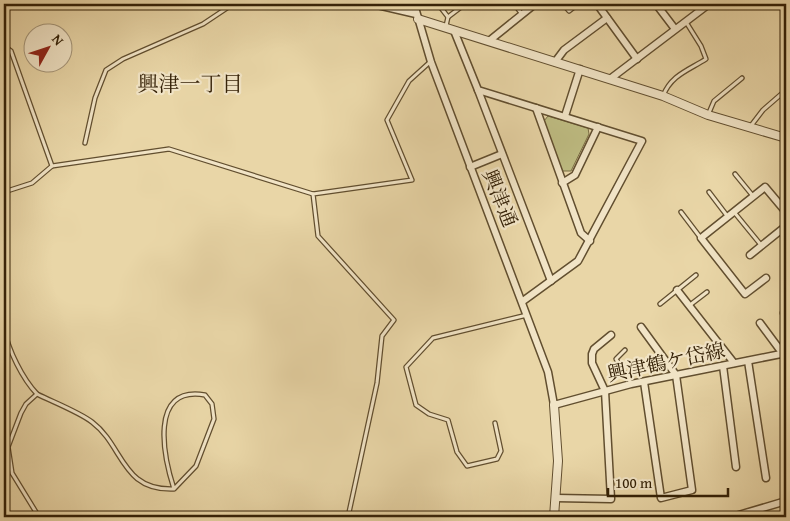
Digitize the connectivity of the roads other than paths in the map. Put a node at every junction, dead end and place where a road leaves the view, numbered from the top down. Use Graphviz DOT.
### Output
graph roads {
  1 [pos="233,4"];
  2 [pos="374,4"];
  3 [pos="414,4"];
  4 [pos="438,4"];
  5 [pos="465,4"];
  6 [pos="514,4"];
  7 [pos="535,4"];
  8 [pos="563,4"];
  9 [pos="578,4"];
  10 [pos="597,4"];
  11 [pos="656,4"];
  12 [pos="707,4"];
  13 [pos="388,6"];
  14 [pos="522,14"];
  15 [pos="417,17"];
  16 [pos="448,17"];
  17 [pos="607,18"];
  18 [pos="686,22"];
  19 [pos="446,29"];
  20 [pos="675,29"];
  21 [pos="455,33"];
  22 [pos="489,41"];
  23 [pos="4,46"];
  24 [pos="637,59"];
  25 [pos="431,62"];
  26 [pos="555,62"];
  27 [pos="580,70"];
  28 [pos="742,78"];
  29 [pos="610,79"];
  30 [pos="478,90"];
  31 [pos="786,90"];
  32 [pos="663,96"];
  33 [pos="536,108"];
  34 [pos="708,115"];
  35 [pos="565,116"];
  36 [pos="598,127"];
  37 [pos="750,127"];
  38 [pos="786,138"];
  39 [pos="85,143"];
  40 [pos="502,154"];
  41 [pos="52,166"];
  42 [pos="470,167"];
  43 [pos="735,174"];
  44 [pos="562,183"];
  45 [pos="4,192"];
  46 [pos="709,192"];
  47 [pos="313,194"];
  48 [pos="753,196"];
  49 [pos="681,212"];
  50 [pos="786,212"];
  51 [pos="731,214"];
  52 [pos="786,226"];
  53 [pos="701,238"];
  54 [pos="590,241"];
  55 [pos="762,245"];
  56 [pos="750,255"];
  57 [pos="696,275"];
  58 [pos="766,278"];
  59 [pos="551,281"];
  60 [pos="677,290"];
  61 [pos="707,292"];
  62 [pos="523,302"];
  63 [pos="660,304"];
  64 [pos="690,306"];
  65 [pos="527,314"];
  66 [pos="760,323"];
  67 [pos="641,327"];
  68 [pos="4,329"];
  69 [pos="610,335"];
  70 [pos="625,350"];
  71 [pos="784,353"];
  72 [pos="748,361"];
  73 [pos="734,364"];
  74 [pos="722,366"];
  75 [pos="676,375"];
  76 [pos="644,382"];
  77 [pos="631,384"];
  78 [pos="605,391"];
  79 [pos="37,394"];
  80 [pos="554,405"];
  81 [pos="495,423"];
  82 [pos="736,467"];
  83 [pos="766,478"];
  84 [pos="174,489"];
  85 [pos="556,498"];
  86 [pos="786,501"];
  87 [pos="39,517"];
  88 [pos="348,517"];
  89 [pos="554,517"];
  90 [pos="732,517"];
  1 -- 39 [label="lane"];
  2 -- 13 [label="street"];
  3 -- 15 [label="street, 興津通"];
  4 -- 16 [label="lane"];
  5 -- 16 [label="lane"];
  6 -- 14 [label="lane"];
  7 -- 14 [label="street"];
  8 -- 9 [label="lane"];
  10 -- 17 [label="street"];
  11 -- 20 [label="street"];
  12 -- 18 [label="street"];
  13 -- 15 [label="street"];
  14 -- 22 [label="street"];
  15 -- 19 [label="street"];
  15 -- 25 [label="street, 興津通"];
  16 -- 19 [label="lane"];
  17 -- 24 [label="street"];
  17 -- 26 [label="street"];
  18 -- 20 [label="street"];
  18 -- 32 [label="lane"];
  19 -- 21 [label="street"];
  20 -- 24 [label="street"];
  21 -- 22 [label="street"];
  21 -- 30 [label="street"];
  22 -- 26 [label="street"];
  23 -- 41 [label="lane"];
  24 -- 29 [label="street"];
  25 -- 42 [label="street, 興津通"];
  25 -- 47 [label="lane"];
  26 -- 27 [label="street"];
  27 -- 29 [label="street"];
  27 -- 35 [label="street"];
  28 -- 34 [label="lane"];
  29 -- 32 [label="street"];
  30 -- 33 [label="street"];
  30 -- 40 [label="street"];
  31 -- 37 [label="lane"];
  32 -- 34 [label="street"];
  33 -- 35 [label="street"];
  33 -- 44 [label="street"];
  34 -- 37 [label="street"];
  35 -- 36 [label="street"];
  36 -- 44 [label="street"];
  36 -- 54 [label="street"];
  37 -- 38 [label="street"];
  40 -- 42 [label="street"];
  40 -- 59 [label="street"];
  41 -- 45 [label="lane"];
  41 -- 47 [label="lane"];
  42 -- 62 [label="street, 興津通"];
  43 -- 48 [label="lane"];
  44 -- 54 [label="street"];
  46 -- 51 [label="lane"];
  47 -- 88 [label="lane"];
  48 -- 50 [label="street"];
  48 -- 51 [label="street"];
  49 -- 53 [label="lane"];
  51 -- 53 [label="street"];
  51 -- 55 [label="lane"];
  52 -- 55 [label="street"];
  53 -- 58 [label="street"];
  54 -- 59 [label="street"];
  55 -- 56 [label="street"];
  57 -- 60 [label="lane"];
  59 -- 62 [label="street"];
  60 -- 63 [label="lane"];
  60 -- 64 [label="street"];
  61 -- 64 [label="lane"];
  62 -- 65 [label="street, 興津通"];
  64 -- 73 [label="street"];
  65 -- 80 [label="street, 興津通"];
  65 -- 81 [label="lane"];
  66 -- 71 [label="street"];
  67 -- 75 [label="street"];
  68 -- 79 [label="lane"];
  69 -- 78 [label="street"];
  70 -- 77 [label="lane"];
  71 -- 72 [label="street, 興津鶴ケ岱線"];
  72 -- 73 [label="street, 興津鶴ケ岱線"];
  72 -- 83 [label="street"];
  73 -- 74 [label="street, 興津鶴ケ岱線"];
  74 -- 75 [label="street, 興津鶴ケ岱線"];
  74 -- 82 [label="street"];
  75 -- 76 [label="street, 興津鶴ケ岱線"];
  75 -- 76 [label="street"];
  76 -- 77 [label="street, 興津鶴ケ岱線"];
  77 -- 78 [label="street, 興津鶴ケ岱線"];
  78 -- 80 [label="street, 興津鶴ケ岱線"];
  78 -- 85 [label="street"];
  79 -- 84 [label="lane"];
  79 -- 87 [label="lane"];
  80 -- 85 [label="street"];
  84 -- 84 [label="lane"];
  85 -- 89 [label="street"];
  86 -- 90 [label="street"];
}
